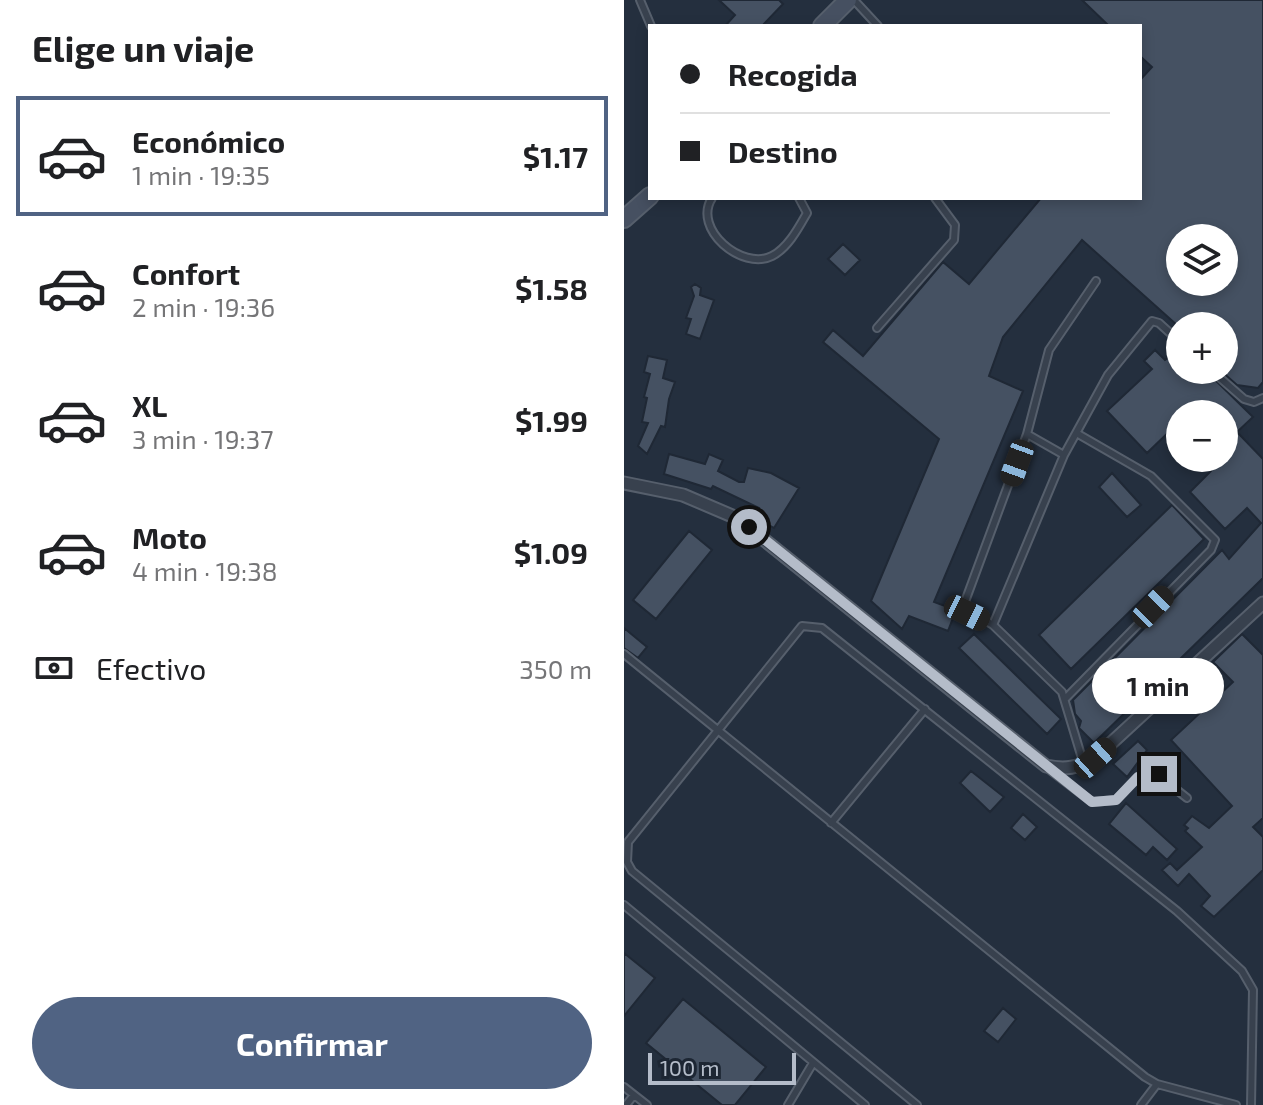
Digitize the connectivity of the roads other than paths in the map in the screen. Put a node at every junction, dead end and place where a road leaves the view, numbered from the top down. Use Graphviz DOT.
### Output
graph roads {
  1 [pos="640,0"];
  2 [pos="848,0"];
  3 [pos="854,0"];
  4 [pos="650,24"];
  5 [pos="824,24"];
  6 [pos="876,24"];
  7 [pos="648,198"];
  8 [pos="711,200"];
  9 [pos="800,200"];
  10 [pos="936,200"];
  11 [pos="626,221"];
  12 [pos="1096,281"];
  13 [pos="877,328"];
  14 [pos="1166,329"];
  15 [pos="1227,384"];
  16 [pos="1263,398"];
  17 [pos="1027,434"];
  18 [pos="1078,434"];
  19 [pos="1064,455"];
  20 [pos="624,483"];
  21 [pos="1263,603"];
  22 [pos="993,625"];
  23 [pos="624,654"];
  24 [pos="1065,699"];
  25 [pos="925,709"];
  26 [pos="717,730"];
  27 [pos="1084,765"];
  28 [pos="1046,766"];
  29 [pos="1187,798"];
  30 [pos="831,823"];
  31 [pos="624,905"];
  32 [pos="813,1063"];
  33 [pos="1157,1084"];
  34 [pos="624,1087"];
  35 [pos="634,1095"];
  36 [pos="626,1105"];
  37 [pos="647,1105"];
  38 [pos="788,1105"];
  39 [pos="865,1105"];
  40 [pos="917,1105"];
  41 [pos="1141,1105"];
  42 [pos="1236,1105"];
  43 [pos="1251,1105"];
  1 -- 4 [label="lane"];
  2 -- 5 [label="main road"];
  3 -- 6 [label="lane"];
  7 -- 11 [label="main road"];
  8 -- 9 [label="lane"];
  10 -- 13 [label="lane"];
  12 -- 17 [label="lane"];
  14 -- 18 [label="lane"];
  15 -- 16 [label="lane"];
  17 -- 19 [label="lane"];
  17 -- 22 [label="lane"];
  18 -- 19 [label="lane"];
  18 -- 24 [label="lane"];
  19 -- 22 [label="lane"];
  20 -- 28 [label="street"];
  21 -- 27 [label="street"];
  22 -- 24 [label="lane"];
  23 -- 26 [label="lane"];
  24 -- 27 [label="lane"];
  25 -- 26 [label="lane"];
  25 -- 30 [label="lane"];
  25 -- 43 [label="lane"];
  26 -- 30 [label="lane"];
  26 -- 40 [label="lane"];
  27 -- 28 [label="street"];
  28 -- 29 [label="lane"];
  30 -- 33 [label="lane"];
  31 -- 32 [label="lane"];
  32 -- 38 [label="lane"];
  32 -- 39 [label="lane"];
  33 -- 41 [label="lane"];
  33 -- 42 [label="lane"];
  34 -- 35 [label="lane"];
  35 -- 36 [label="lane"];
  35 -- 37 [label="lane"];
}
